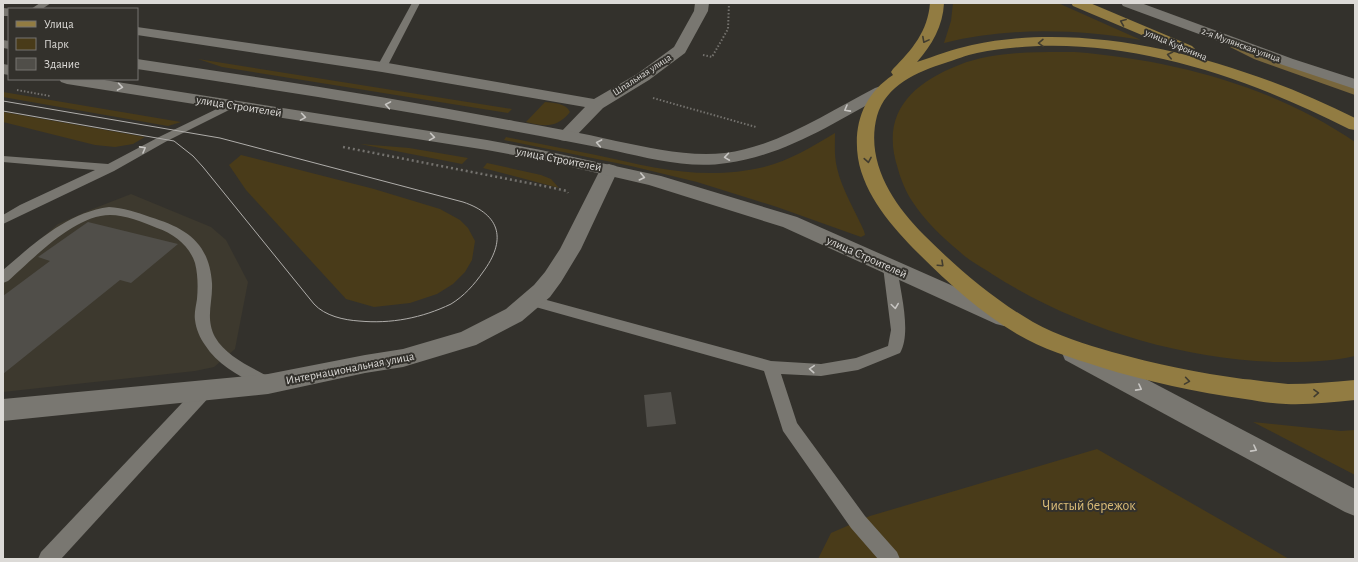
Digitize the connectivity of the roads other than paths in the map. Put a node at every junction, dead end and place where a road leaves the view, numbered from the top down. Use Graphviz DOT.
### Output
graph roads {
  1 [pos="47,3"];
  2 [pos="416,3"];
  3 [pos="702,3"];
  4 [pos="937,3"];
  5 [pos="1078,3"];
  6 [pos="1128,3"];
  7 [pos="37,8"];
  8 [pos="138,31"];
  9 [pos="138,64"];
  10 [pos="382,68"];
  11 [pos="73,80"];
  12 [pos="1355,84"];
  13 [pos="1275,87"];
  14 [pos="884,88"];
  15 [pos="1291,93"];
  16 [pos="597,104"];
  17 [pos="231,105"];
  18 [pos="1355,114"];
  19 [pos="1355,125"];
  20 [pos="566,136"];
  21 [pos="3,159"];
  22 [pos="110,168"];
  23 [pos="609,170"];
  24 [pos="3,220"];
  25 [pos="890,267"];
  26 [pos="3,278"];
  27 [pos="532,301"];
  28 [pos="1034,332"];
  29 [pos="771,367"];
  30 [pos="268,384"];
  31 [pos="206,389"];
  32 [pos="1355,390"];
  33 [pos="3,410"];
  34 [pos="1355,503"];
  35 [pos="48,559"];
  36 [pos="890,559"];
  1 -- 7 [label="lane"];
  2 -- 10 [label="lane"];
  3 -- 16 [label="street, Шпальная улица"];
  4 -- 14 [label="main road, one-way"];
  13 -- 5 [label="main road, улица Куфонина, one-way"];
  6 -- 12 [label="street, 2-я Мулянская улица"];
  8 -- 10 [label="street"];
  20 -- 9 [label="street, улица Строителей, one-way"];
  10 -- 16 [label="street"];
  11 -- 17 [label="street, улица Строителей, one-way"];
  13 -- 14 [label="main road, one-way"];
  13 -- 15 [label="main road"];
  14 -- 20 [label="street, улица Строителей, one-way"];
  14 -- 28 [label="main road, one-way"];
  15 -- 18 [label="main road"];
  15 -- 19 [label="main road"];
  16 -- 20 [label="street, Шпальная улица"];
  22 -- 17 [label="lane, one-way"];
  17 -- 23 [label="street, улица Строителей, one-way"];
  21 -- 22 [label="lane"];
  22 -- 24 [label="lane"];
  23 -- 25 [label="street, улица Строителей, one-way"];
  23 -- 27 [label="street, Интернациональная улица"];
  25 -- 28 [label="street, улица Строителей"];
  25 -- 29 [label="lane, one-way"];
  26 -- 30 [label="lane"];
  27 -- 29 [label="lane"];
  27 -- 30 [label="street, Интернациональная улица"];
  28 -- 32 [label="main road, one-way"];
  28 -- 34 [label="street, улица Строителей, one-way"];
  29 -- 36 [label="lane"];
  30 -- 31 [label="street, Интернациональная улица"];
  31 -- 33 [label="street, Интернациональная улица"];
  31 -- 35 [label="lane"];
}
